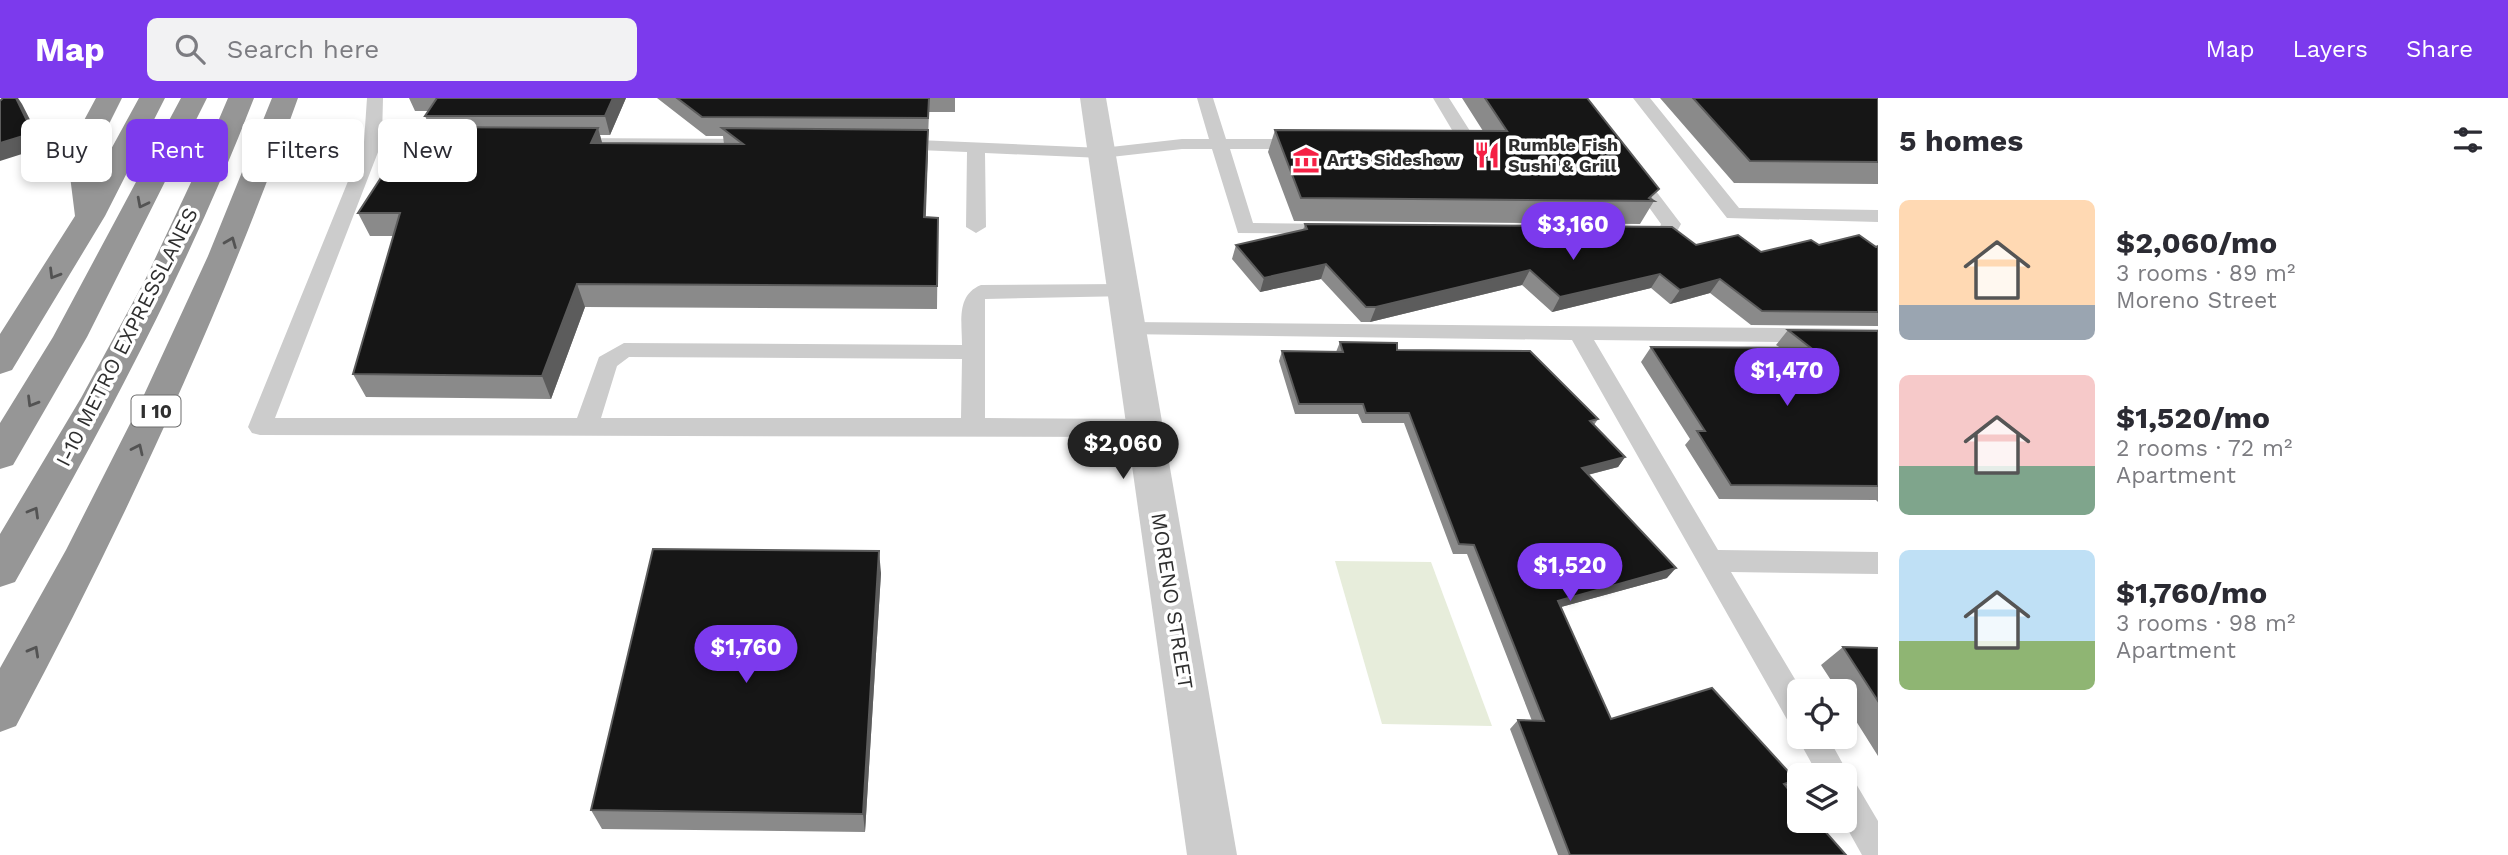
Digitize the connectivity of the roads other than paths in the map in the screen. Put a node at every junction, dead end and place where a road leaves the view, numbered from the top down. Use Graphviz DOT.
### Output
graph roads {
  1 [pos="109,98"];
  2 [pos="152,98"];
  3 [pos="194,98"];
  4 [pos="241,98"];
  5 [pos="285,98"];
  6 [pos="375,98"];
  7 [pos="1093,98"];
  8 [pos="1205,98"];
  9 [pos="1441,98"];
  10 [pos="1641,98"];
  11 [pos="373,142"];
  12 [pos="378,142"];
  13 [pos="552,142"];
  14 [pos="1419,143"];
  15 [pos="773,144"];
  16 [pos="870,144"];
  17 [pos="1218,144"];
  18 [pos="1325,144"];
  19 [pos="976,149"];
  20 [pos="1102,153"];
  21 [pos="1619,153"];
  22 [pos="90,216"];
  23 [pos="1878,216"];
  24 [pos="976,227"];
  25 [pos="1356,230"];
  26 [pos="1620,234"];
  27 [pos="1123,291"];
  28 [pos="1129,329"];
  29 [pos="1579,333"];
  30 [pos="1878,336"];
  31 [pos="973,352"];
  32 [pos="0,362"];
  33 [pos="973,426"];
  34 [pos="586,427"];
  35 [pos="1145,428"];
  36 [pos="0,455"];
  37 [pos="1711,561"];
  38 [pos="1878,563"];
  39 [pos="0,570"];
  40 [pos="1787,693"];
  41 [pos="0,711"];
  42 [pos="1857,815"];
  43 [pos="1878,851"];
  44 [pos="1212,855"];
  1 -- 22 [label="highway"];
  2 -- 22 [label="highway"];
  3 -- 36 [label="highway, one-way"];
  39 -- 4 [label="highway, I-10 METRO EXPRESSLANES, one-way"];
  41 -- 5 [label="highway, I 10, one-way"];
  6 -- 11 [label="lane"];
  7 -- 20 [label="street, MORENO STREET"];
  8 -- 17 [label="lane"];
  9 -- 14 [label="lane"];
  10 -- 23 [label="lane"];
  11 -- 12 [label="lane"];
  11 -- 34 [label="lane"];
  13 -- 15 [label="lane"];
  16 -- 19 [label="lane"];
  17 -- 18 [label="lane"];
  17 -- 20 [label="lane"];
  17 -- 25 [label="lane"];
  19 -- 20 [label="lane"];
  19 -- 24 [label="lane"];
  20 -- 27 [label="street, MORENO STREET"];
  21 -- 26 [label="lane"];
  22 -- 32 [label="highway, one-way"];
  27 -- 28 [label="street, MORENO STREET"];
  27 -- 31 [label="lane"];
  28 -- 29 [label="lane"];
  28 -- 35 [label="street, MORENO STREET"];
  29 -- 30 [label="lane"];
  29 -- 37 [label="lane"];
  31 -- 33 [label="lane"];
  31 -- 34 [label="lane"];
  33 -- 34 [label="lane"];
  33 -- 35 [label="lane"];
  35 -- 44 [label="street, MORENO STREET"];
  37 -- 38 [label="lane"];
  37 -- 40 [label="lane"];
  42 -- 43 [label="lane"];
}
